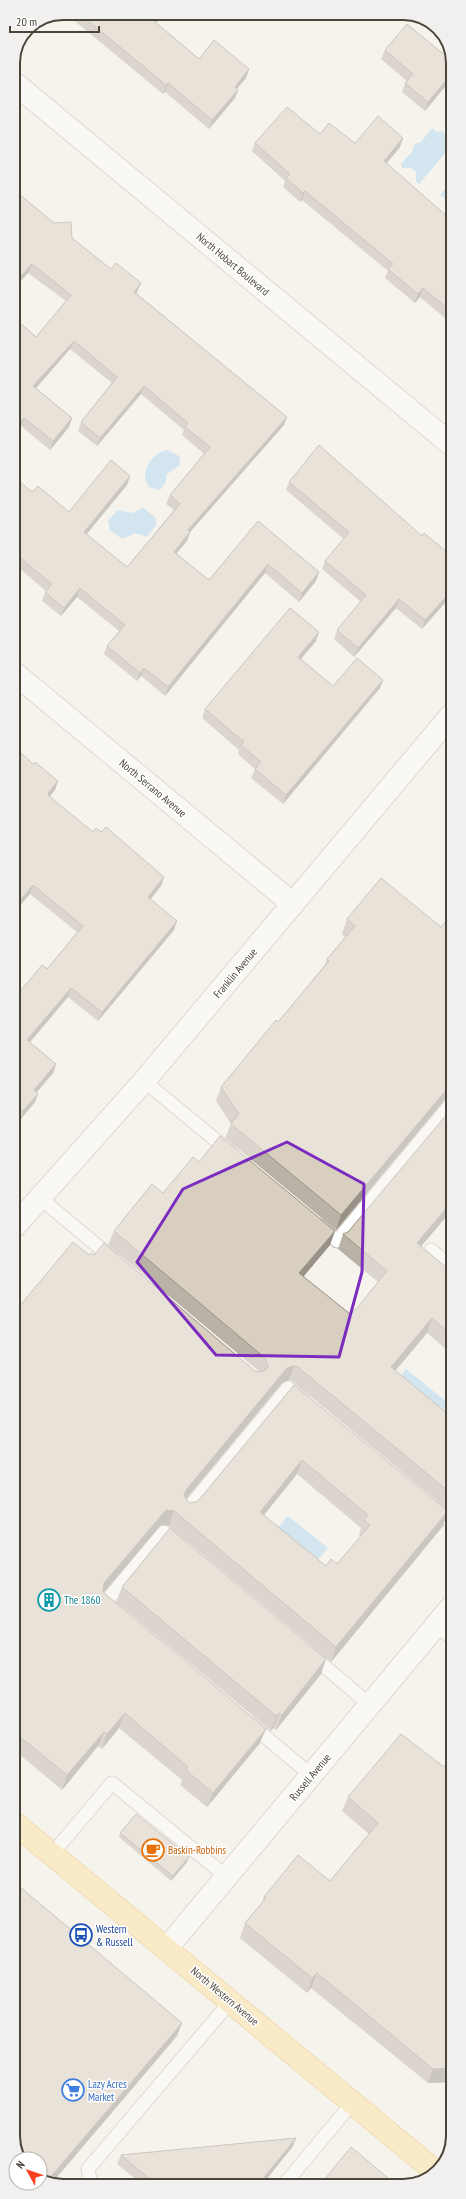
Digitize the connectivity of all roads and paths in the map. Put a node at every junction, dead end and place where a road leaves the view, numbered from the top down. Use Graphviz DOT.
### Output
graph roads {
  1 [pos="20,88"];
  2 [pos="446,440"];
  3 [pos="20,678"];
  4 [pos="446,721"];
  5 [pos="293,904"];
  6 [pos="144,1081"];
  7 [pos="446,1110"];
  8 [pos="237,1158"];
  9 [pos="40,1198"];
  10 [pos="308,1216"];
  11 [pos="20,1220"];
  12 [pos="431,1250"];
  13 [pos="446,1263"];
  14 [pos="125,1269"];
  15 [pos="312,1408"];
  16 [pos="421,1497"];
  17 [pos="187,1510"];
  18 [pos="446,1518"];
  19 [pos="188,1552"];
  20 [pos="123,1618"];
  21 [pos="445,1632"];
  22 [pos="297,1644"];
  23 [pos="370,1705"];
  24 [pos="239,1715"];
  25 [pos="311,1776"];
  26 [pos="20,1828"];
  27 [pos="52,1854"];
  28 [pos="227,1876"];
  29 [pos="167,1948"];
  30 [pos="231,2001"];
  31 [pos="353,2102"];
  32 [pos="431,2168"];
  33 [pos="90,2179"];
  34 [pos="289,2179"];
  1 -- 2 [label="street, North Hobart Boulevard"];
  3 -- 5 [label="street, North Serrano Avenue"];
  4 -- 5 [label="street, Franklin Avenue"];
  5 -- 6 [label="street, Franklin Avenue"];
  6 -- 8 [label="lane"];
  6 -- 9 [label="street, Franklin Avenue"];
  7 -- 10 [label="lane"];
  9 -- 11 [label="street, Franklin Avenue"];
  9 -- 14 [label="lane"];
  12 -- 13 [label="lane"];
  15 -- 17 [label="lane"];
  16 -- 18 [label="lane"];
  19 -- 20 [label="lane"];
  21 -- 23 [label="street, Russell Avenue"];
  22 -- 23 [label="lane"];
  23 -- 25 [label="street, Russell Avenue"];
  24 -- 25 [label="lane"];
  25 -- 28 [label="street, Russell Avenue"];
  26 -- 27 [label="main road, North Western Avenue"];
  27 -- 28 [label="lane"];
  27 -- 29 [label="main road, North Western Avenue"];
  28 -- 29 [label="street, Russell Avenue"];
  29 -- 30 [label="main road, North Western Avenue"];
  30 -- 31 [label="main road, North Western Avenue"];
  30 -- 33 [label="lane"];
  31 -- 32 [label="main road, North Western Avenue"];
  31 -- 34 [label="lane"];
}
